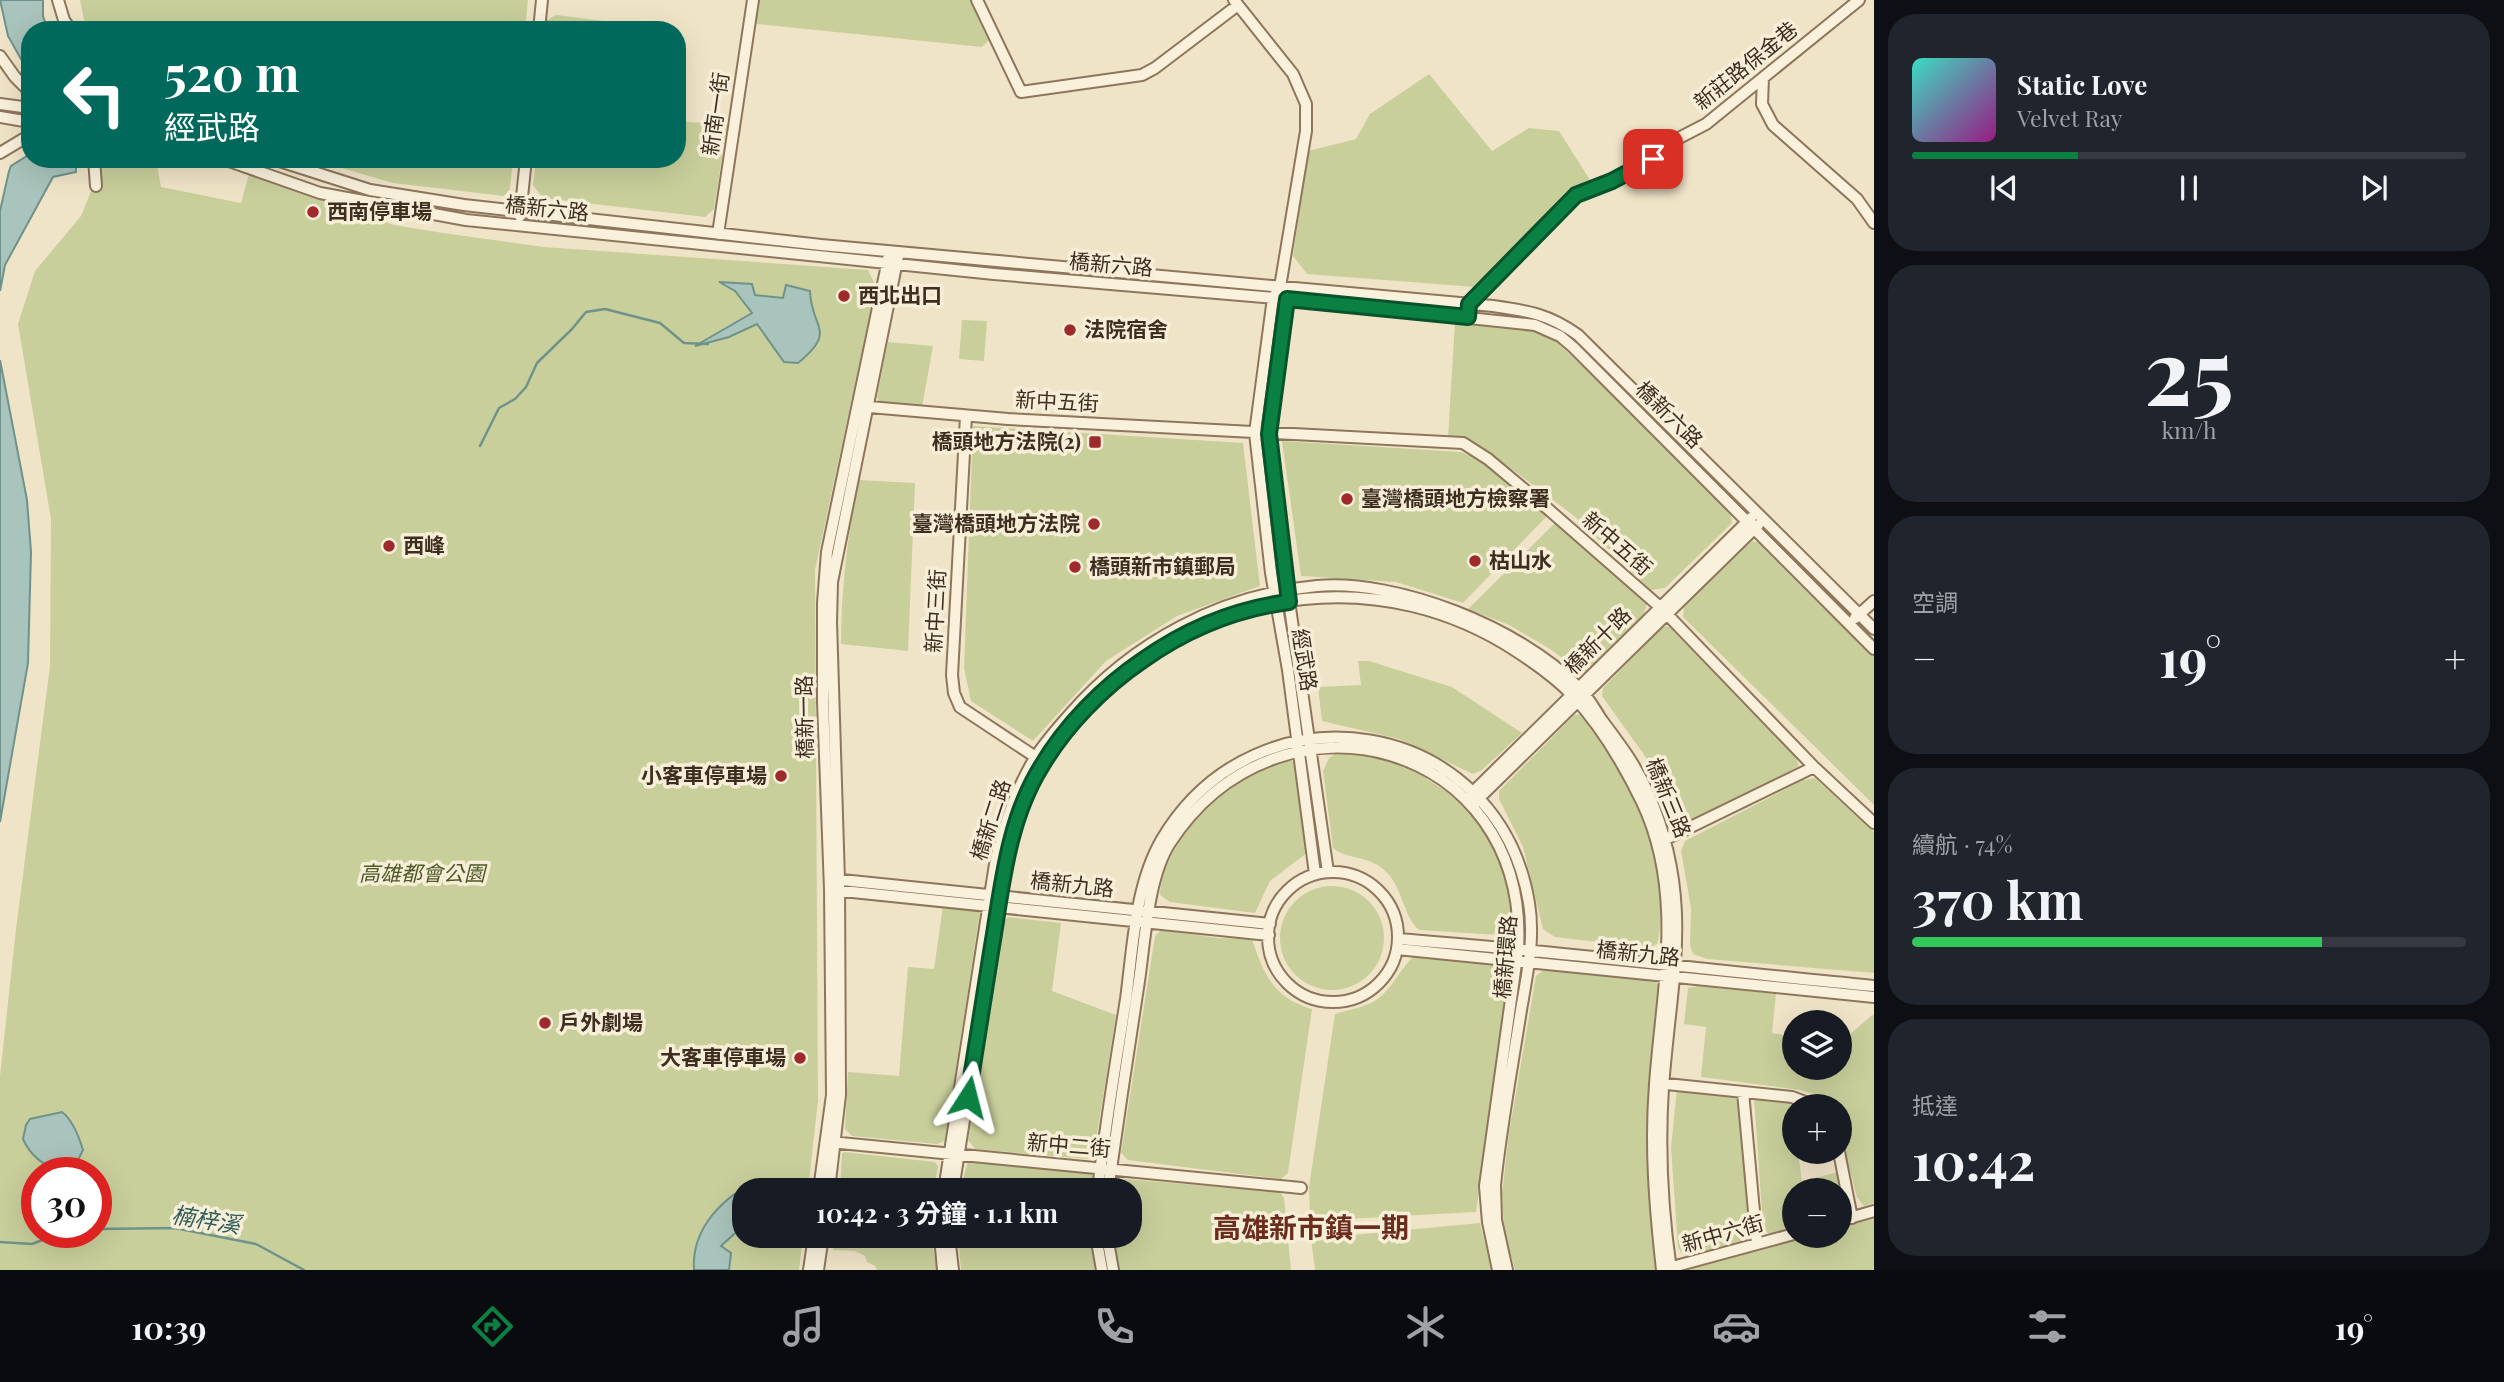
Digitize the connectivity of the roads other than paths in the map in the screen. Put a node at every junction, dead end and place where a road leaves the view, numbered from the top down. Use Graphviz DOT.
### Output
graph roads {
  1 [pos="58,0"];
  2 [pos="542,0"];
  3 [pos="752,0"];
  4 [pos="977,0"];
  5 [pos="1859,0"];
  6 [pos="1236,3"];
  7 [pos="65,21"];
  8 [pos="540,21"];
  9 [pos="0,56"];
  10 [pos="1763,78"];
  11 [pos="21,83"];
  12 [pos="2,104"];
  13 [pos="21,107"];
  14 [pos="1,117"];
  15 [pos="21,120"];
  16 [pos="21,140"];
  17 [pos="0,153"];
  18 [pos="95,168"];
  19 [pos="249,168"];
  20 [pos="301,168"];
  21 [pos="525,168"];
  22 [pos="96,186"];
  23 [pos="521,212"];
  24 [pos="1874,223"];
  25 [pos="519,225"];
  26 [pos="718,234"];
  27 [pos="894,250"];
  28 [pos="892,263"];
  29 [pos="1280,286"];
  30 [pos="1273,298"];
  31 [pos="1287,299"];
  32 [pos="1469,304"];
  33 [pos="1468,317"];
  34 [pos="862,407"];
  35 [pos="967,415"];
  36 [pos="1255,433"];
  37 [pos="1269,434"];
  38 [pos="1761,514"];
  39 [pos="1751,524"];
  40 [pos="1288,597"];
  41 [pos="1275,599"];
  42 [pos="1874,601"];
  43 [pos="1663,610"];
  44 [pos="1859,615"];
  45 [pos="1849,624"];
  46 [pos="1874,629"];
  47 [pos="1874,649"];
  48 [pos="1578,694"];
  49 [pos="1310,744"];
  50 [pos="1297,746"];
  51 [pos="1040,759"];
  52 [pos="1814,767"];
  53 [pos="1473,798"];
  54 [pos="1874,823"];
  55 [pos="1662,841"];
  56 [pos="1328,872"];
  57 [pos="1315,874"];
  58 [pos="834,885"];
  59 [pos="994,901"];
  60 [pos="1143,916"];
  61 [pos="1269,929"];
  62 [pos="1397,944"];
  63 [pos="1524,955"];
  64 [pos="1671,972"];
  65 [pos="1874,986"];
  66 [pos="1874,997"];
  67 [pos="1659,1083"];
  68 [pos="1743,1092"];
  69 [pos="1782,1096"];
  70 [pos="830,1142"];
  71 [pos="954,1154"];
  72 [pos="1106,1169"];
  73 [pos="822,1178"];
  74 [pos="829,1178"];
  75 [pos="947,1178"];
  76 [pos="953,1178"];
  77 [pos="1103,1178"];
  78 [pos="1107,1178"];
  79 [pos="1301,1188"];
  80 [pos="1874,1211"];
  81 [pos="1852,1217"];
  82 [pos="1782,1237"];
  83 [pos="1758,1244"];
  84 [pos="812,1248"];
  85 [pos="821,1248"];
  86 [pos="941,1248"];
  87 [pos="950,1248"];
  88 [pos="1098,1248"];
  89 [pos="1109,1248"];
  90 [pos="1666,1269"];
  91 [pos="809,1270"];
  92 [pos="818,1270"];
  93 [pos="943,1270"];
  94 [pos="953,1270"];
  95 [pos="1102,1270"];
  96 [pos="1113,1270"];
  97 [pos="1498,1270"];
  98 [pos="1507,1270"];
  1 -- 7 [label="street"];
  2 -- 8 [label="street"];
  3 -- 26 [label="street, 新南一街"];
  4 -- 6 [label="street"];
  5 -- 10 [label="street, 新莊路保金巷"];
  6 -- 29 [label="street, 經武路"];
  9 -- 11 [label="street"];
  10 -- 24 [label="street"];
  10 -- 32 [label="street, 新莊路保金巷"];
  12 -- 13 [label="street"];
  14 -- 15 [label="street"];
  16 -- 17 [label="street"];
  18 -- 22 [label="street"];
  19 -- 25 [label="street, 橋新六路"];
  20 -- 23 [label="street, 橋新六路"];
  21 -- 23 [label="street"];
  23 -- 25 [label="street"];
  23 -- 26 [label="street, 橋新六路"];
  25 -- 28 [label="street, 橋新六路"];
  26 -- 27 [label="street, 橋新六路"];
  27 -- 28 [label="street, 橋新一路"];
  27 -- 29 [label="street, 橋新六路"];
  28 -- 30 [label="street, 橋新六路"];
  28 -- 34 [label="street, 橋新一路"];
  29 -- 30 [label="street, 經武路"];
  29 -- 31 [label="street"];
  29 -- 32 [label="street, 橋新六路"];
  30 -- 31 [label="street, 橋新六路"];
  30 -- 36 [label="street, 經武路"];
  31 -- 33 [label="street, 橋新六路"];
  31 -- 37 [label="street, 經武路"];
  32 -- 33 [label="street"];
  32 -- 38 [label="street, 橋新六路"];
  33 -- 39 [label="street, 橋新六路"];
  34 -- 35 [label="street, 新中五街"];
  34 -- 58 [label="street, 橋新一路"];
  35 -- 36 [label="street, 新中五街"];
  35 -- 51 [label="street, 新中三街"];
  36 -- 37 [label="street, 新中五街"];
  36 -- 41 [label="street, 經武路"];
  37 -- 40 [label="street, 經武路"];
  37 -- 43 [label="street, 新中五街"];
  38 -- 39 [label="street, 橋新十路"];
  38 -- 44 [label="street, 橋新六路"];
  39 -- 43 [label="street, 橋新十路"];
  39 -- 45 [label="street, 橋新六路"];
  40 -- 41 [label="street, 橋新二路"];
  40 -- 48 [label="street, 橋新三路"];
  40 -- 49 [label="street, 經武路"];
  41 -- 50 [label="street, 經武路"];
  41 -- 51 [label="street, 橋新二路"];
  42 -- 44 [label="street"];
  43 -- 48 [label="street, 橋新十路"];
  43 -- 52 [label="street, 新中五街"];
  44 -- 45 [label="street"];
  44 -- 46 [label="street, 橋新六路"];
  45 -- 47 [label="street, 橋新六路"];
  48 -- 53 [label="street, 橋新十路"];
  48 -- 55 [label="street, 橋新三路"];
  49 -- 50 [label="street, 橋新環路"];
  49 -- 53 [label="street, 橋新環路"];
  49 -- 56 [label="street, 經武路"];
  50 -- 57 [label="street, 經武路"];
  50 -- 60 [label="street, 橋新環路"];
  51 -- 59 [label="street, 橋新二路"];
  52 -- 54 [label="street, 新中五街"];
  52 -- 55 [label="street"];
  53 -- 63 [label="street, 橋新環路"];
  55 -- 64 [label="street, 橋新三路"];
  56 -- 57 [label="street"];
  56 -- 62 [label="street"];
  57 -- 61 [label="street"];
  58 -- 59 [label="street, 橋新九路"];
  58 -- 70 [label="street, 橋新一路"];
  59 -- 60 [label="street, 橋新九路"];
  59 -- 71 [label="street, 橋新二路"];
  60 -- 61 [label="street, 橋新九路"];
  60 -- 72 [label="street, 橋新環路"];
  61 -- 62 [label="street"];
  62 -- 63 [label="street, 橋新九路"];
  63 -- 64 [label="street, 橋新九路"];
  63 -- 97 [label="street, 橋新環路"];
  63 -- 98 [label="street, 橋新環路"];
  64 -- 65 [label="street, 橋新九路"];
  64 -- 66 [label="street, 橋新九路"];
  64 -- 67 [label="street, 橋新三路"];
  67 -- 68 [label="street"];
  67 -- 90 [label="street, 橋新三路"];
  68 -- 69 [label="street"];
  68 -- 83 [label="street"];
  70 -- 71 [label="street, 新中二街"];
  70 -- 73 [label="street, 橋新一路"];
  70 -- 74 [label="street, 橋新一路"];
  71 -- 72 [label="street, 新中二街"];
  71 -- 75 [label="street, 橋新二路"];
  71 -- 76 [label="street, 橋新二路"];
  72 -- 77 [label="street, 橋新環路"];
  72 -- 78 [label="street, 橋新環路"];
  72 -- 79 [label="street, 新中二街"];
  80 -- 81 [label="street"];
  82 -- 83 [label="street, 新中六街"];
  83 -- 90 [label="street, 新中六街"];
  84 -- 91 [label="street"];
  85 -- 92 [label="street"];
  86 -- 93 [label="street"];
  87 -- 94 [label="street"];
  88 -- 95 [label="street"];
  89 -- 96 [label="street"];
}
